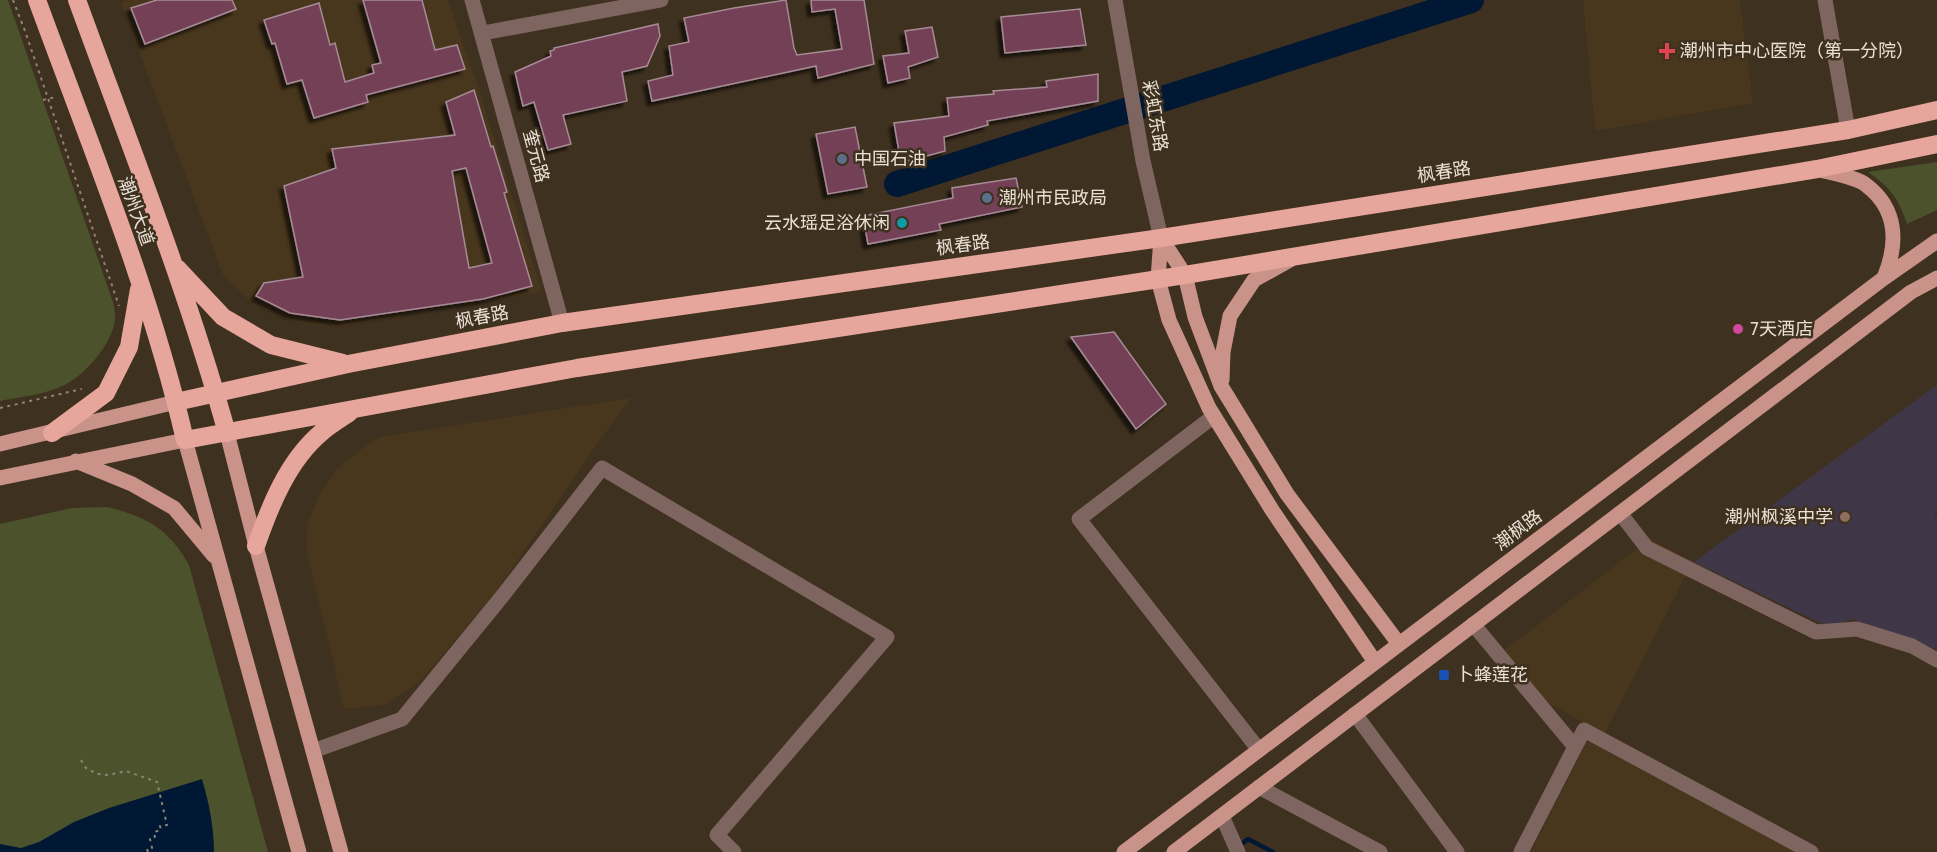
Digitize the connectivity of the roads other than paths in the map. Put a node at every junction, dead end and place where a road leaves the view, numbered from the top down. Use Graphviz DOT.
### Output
graph roads {
  1 [pos="37,0"];
  2 [pos="78,0"];
  3 [pos="472,0"];
  4 [pos="661,0"];
  5 [pos="1115,0"];
  6 [pos="1825,0"];
  7 [pos="483,33"];
  8 [pos="1937,110"];
  9 [pos="1848,130"];
  10 [pos="1937,144"];
  11 [pos="1816,168"];
  12 [pos="1161,238"];
  13 [pos="1937,241"];
  14 [pos="1298,256"];
  15 [pos="172,262"];
  16 [pos="1185,275"];
  17 [pos="1884,278"];
  18 [pos="1937,278"];
  19 [pos="1158,279"];
  20 [pos="140,284"];
  21 [pos="562,323"];
  22 [pos="348,364"];
  23 [pos="1221,386"];
  24 [pos="216,393"];
  25 [pos="176,402"];
  26 [pos="353,409"];
  27 [pos="1214,416"];
  28 [pos="52,433"];
  29 [pos="227,433"];
  30 [pos="185,440"];
  31 [pos="0,444"];
  32 [pos="76,461"];
  33 [pos="0,478"];
  34 [pos="1620,513"];
  35 [pos="256,546"];
  36 [pos="217,559"];
  37 [pos="1473,624"];
  38 [pos="1400,644"];
  39 [pos="1937,660"];
  40 [pos="1376,662"];
  41 [pos="1355,714"];
  42 [pos="1575,747"];
  43 [pos="1258,750"];
  44 [pos="313,751"];
  45 [pos="1259,787"];
  46 [pos="1221,816"];
  47 [pos="1235,845"];
  48 [pos="299,852"];
  49 [pos="341,852"];
  50 [pos="734,852"];
  51 [pos="1124,852"];
  52 [pos="1174,852"];
  53 [pos="1380,852"];
  54 [pos="1457,852"];
  55 [pos="1521,852"];
  56 [pos="1811,852"];
  1 -- 20 [label="highway, 潮州大道"];
  2 -- 15 [label="highway, 潮州大道"];
  3 -- 7 [label="street, 奎元路"];
  4 -- 7 [label="street"];
  5 -- 12 [label="street, 彩虹东路"];
  6 -- 9 [label="street"];
  7 -- 21 [label="street, 奎元路"];
  8 -- 9 [label="highway, 枫春路"];
  9 -- 12 [label="highway, 枫春路"];
  10 -- 11 [label="highway"];
  11 -- 14 [label="highway"];
  11 -- 17 [label="main road"];
  12 -- 16 [label="main road"];
  12 -- 19 [label="main road"];
  12 -- 21 [label="highway, 枫春路"];
  13 -- 17 [label="main road, 潮枫路"];
  14 -- 16 [label="highway"];
  14 -- 23 [label="main road"];
  15 -- 22 [label="highway"];
  15 -- 24 [label="highway, 潮州大道"];
  16 -- 19 [label="highway"];
  16 -- 23 [label="main road"];
  17 -- 38 [label="main road, 潮枫路"];
  18 -- 34 [label="main road"];
  19 -- 26 [label="highway"];
  19 -- 27 [label="main road"];
  20 -- 25 [label="highway, 潮州大道"];
  20 -- 28 [label="highway"];
  21 -- 22 [label="highway, 枫春路"];
  22 -- 24 [label="highway, 枫春路"];
  23 -- 38 [label="main road"];
  24 -- 25 [label="highway, 枫春路"];
  24 -- 29 [label="highway, 潮州大道"];
  25 -- 28 [label="main road, 枫春路"];
  25 -- 30 [label="highway, 潮州大道"];
  26 -- 29 [label="highway"];
  26 -- 35 [label="highway"];
  27 -- 40 [label="main road"];
  27 -- 43 [label="street"];
  28 -- 31 [label="main road, 枫春路"];
  29 -- 30 [label="highway"];
  29 -- 35 [label="main road"];
  30 -- 32 [label="main road"];
  30 -- 36 [label="main road"];
  32 -- 33 [label="main road"];
  32 -- 36 [label="main road"];
  34 -- 37 [label="main road"];
  34 -- 39 [label="street"];
  35 -- 44 [label="main road"];
  36 -- 48 [label="main road"];
  37 -- 41 [label="main road"];
  37 -- 42 [label="street"];
  38 -- 40 [label="main road, 潮枫路"];
  40 -- 43 [label="main road, 潮枫路"];
  41 -- 45 [label="main road"];
  41 -- 54 [label="street"];
  42 -- 55 [label="street"];
  42 -- 56 [label="street"];
  43 -- 51 [label="main road, 潮枫路"];
  44 -- 49 [label="main road"];
  44 -- 50 [label="street"];
  45 -- 46 [label="main road"];
  45 -- 53 [label="street"];
  46 -- 47 [label="street"];
  46 -- 52 [label="main road"];
}
